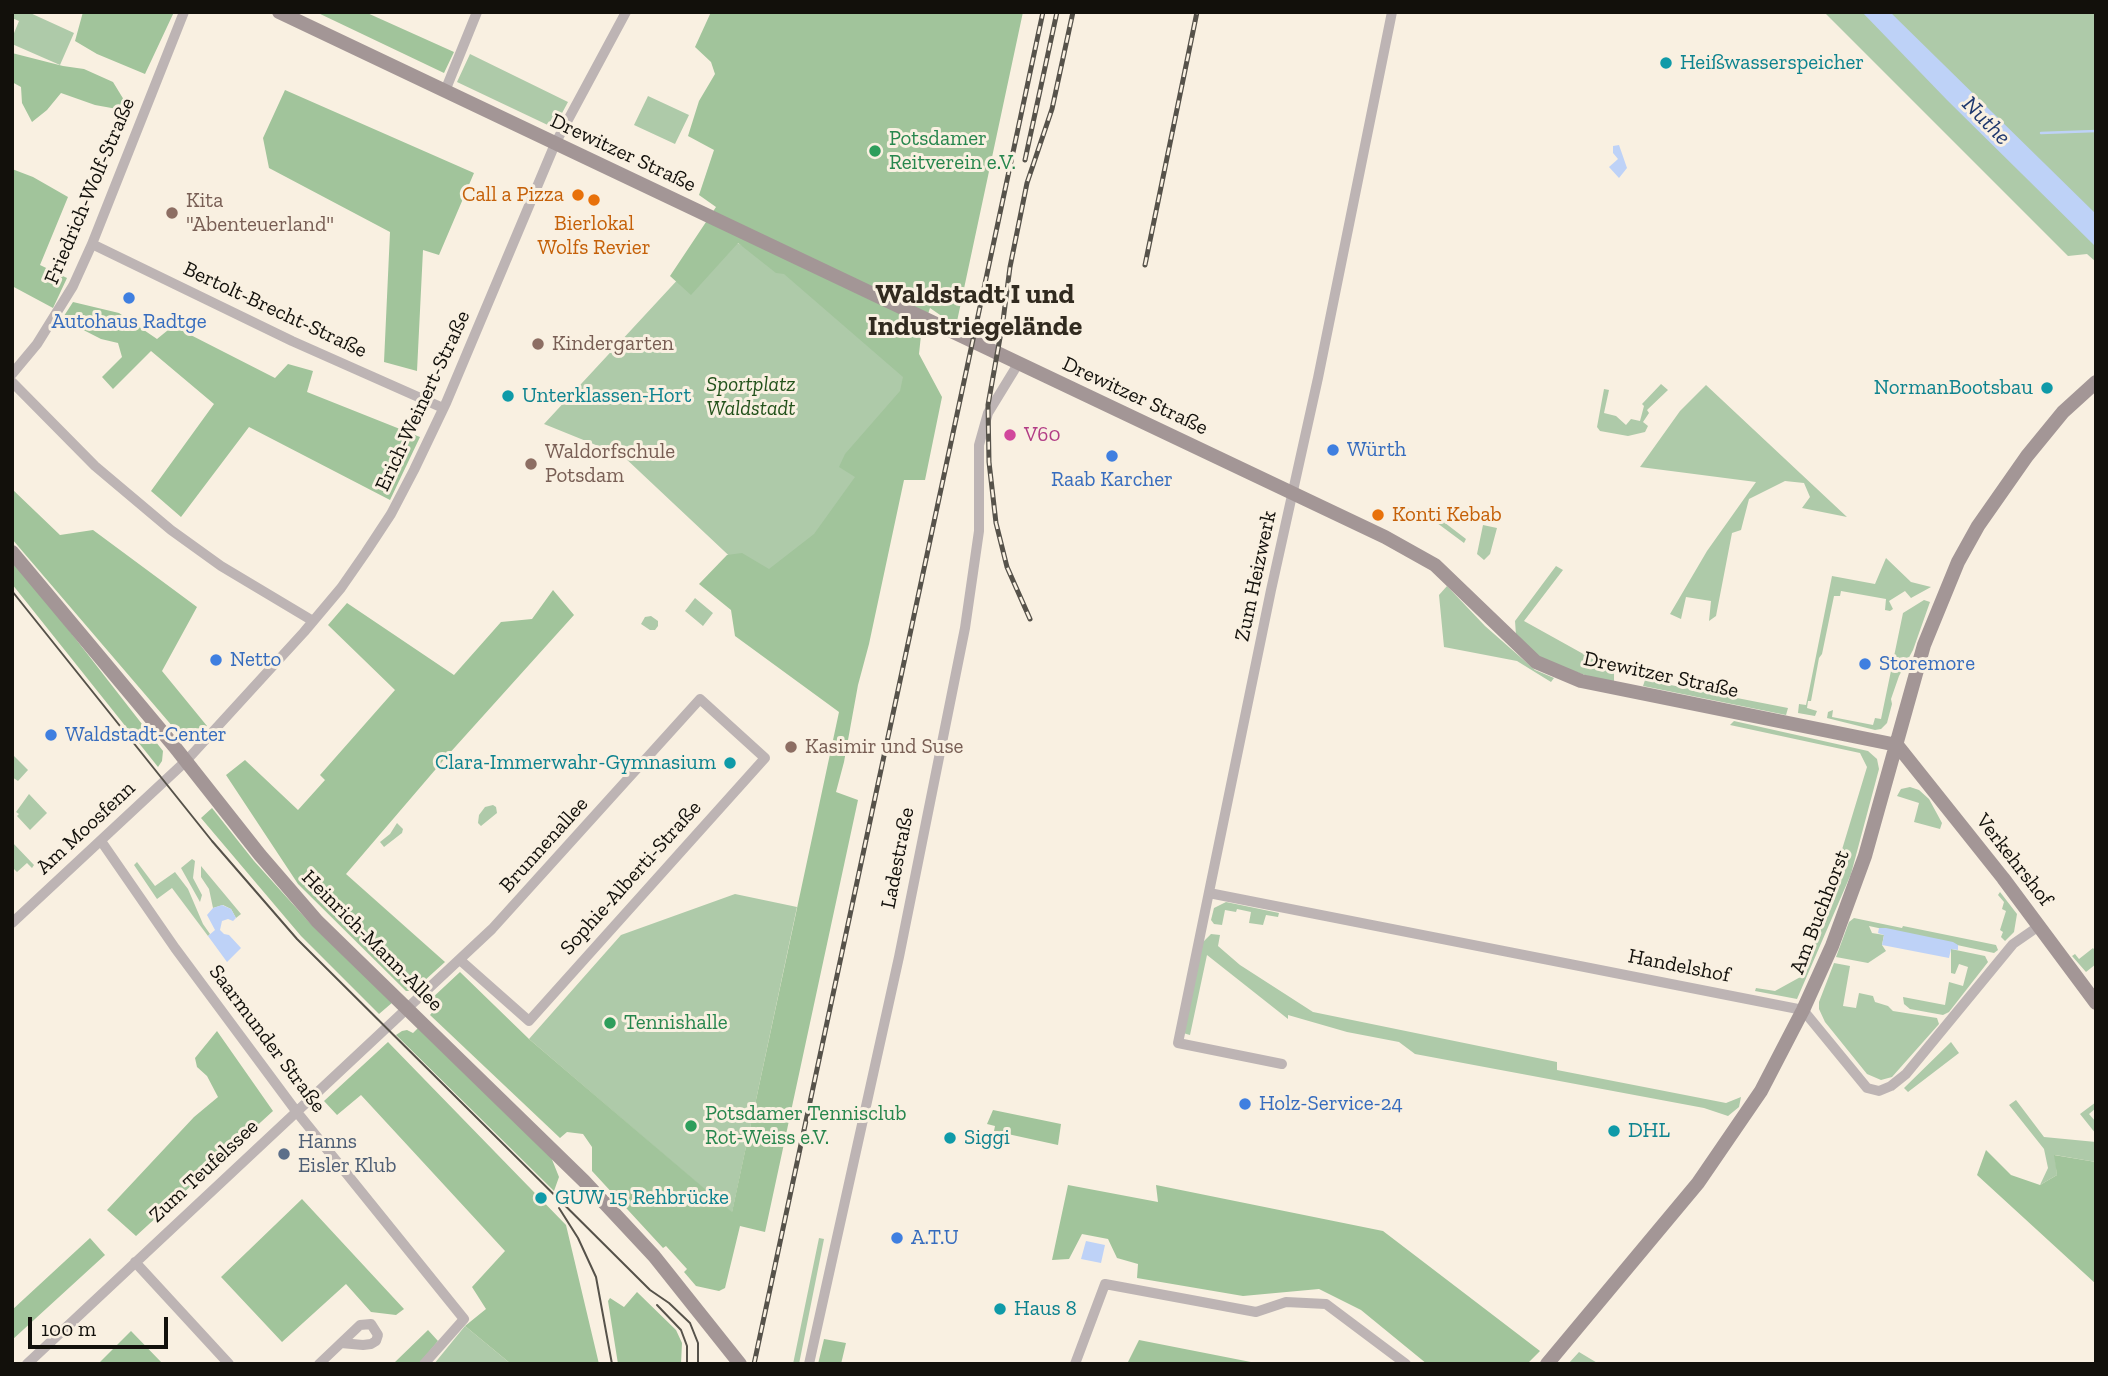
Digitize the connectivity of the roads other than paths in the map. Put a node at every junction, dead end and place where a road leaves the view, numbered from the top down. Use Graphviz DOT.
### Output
graph roads {
  1 [pos="184,12"];
  2 [pos="279,12"];
  3 [pos="477,12"];
  4 [pos="626,12"];
  5 [pos="1392,12"];
  6 [pos="445,92"];
  7 [pos="555,144"];
  8 [pos="92,244"];
  9 [pos="1018,364"];
  10 [pos="12,374"];
  11 [pos="12,382"];
  12 [pos="2096,382"];
  13 [pos="443,408"];
  14 [pos="1293,494"];
  15 [pos="12,552"];
  16 [pos="313,621"];
  17 [pos="700,699"];
  18 [pos="1897,745"];
  19 [pos="186,761"];
  20 [pos="101,841"];
  21 [pos="1209,894"];
  22 [pos="12,923"];
  23 [pos="2039,926"];
  24 [pos="460,960"];
  25 [pos="2096,1003"];
  26 [pos="409,1009"];
  27 [pos="1802,1010"];
  28 [pos="1282,1065"];
  29 [pos="296,1111"];
  30 [pos="135,1262"];
  31 [pos="341,1343"];
  32 [pos="27,1364"];
  33 [pos="229,1364"];
  34 [pos="319,1364"];
  35 [pos="424,1364"];
  36 [pos="740,1364"];
  37 [pos="808,1364"];
  38 [pos="1075,1364"];
  39 [pos="1406,1364"];
  40 [pos="1547,1364"];
  1 -- 8 [label="street, Friedrich-Wolf-Straße"];
  2 -- 6 [label="street, Drewitzer Straße"];
  3 -- 6 [label="street"];
  4 -- 7 [label="street, Erich-Weinert-Straße"];
  5 -- 14 [label="street, Zum Heizwerk"];
  6 -- 7 [label="street, Drewitzer Straße"];
  7 -- 9 [label="street, Drewitzer Straße"];
  7 -- 13 [label="street, Erich-Weinert-Straße"];
  8 -- 10 [label="street, Friedrich-Wolf-Straße"];
  8 -- 13 [label="street, Bertolt-Brecht-Straße"];
  9 -- 14 [label="street, Drewitzer Straße"];
  9 -- 37 [label="street, Ladestraße"];
  11 -- 16 [label="street"];
  12 -- 18 [label="street, Am Buchhorst"];
  13 -- 16 [label="street, Erich-Weinert-Straße"];
  14 -- 18 [label="street, Drewitzer Straße"];
  14 -- 21 [label="street, Zum Heizwerk"];
  15 -- 19 [label="street, Heinrich-Mann-Allee"];
  16 -- 19 [label="street, Erich-Weinert-Straße"];
  17 -- 24 [label="street, Brunnenallee"];
  17 -- 24 [label="street, Sophie-Alberti-Straße"];
  18 -- 23 [label="street, Verkehrshof"];
  18 -- 27 [label="street, Am Buchhorst"];
  19 -- 20 [label="street, Am Moosfenn"];
  19 -- 26 [label="street, Heinrich-Mann-Allee"];
  20 -- 22 [label="street, Am Moosfenn"];
  20 -- 29 [label="street, Saarmunder Straße"];
  21 -- 27 [label="street, Handelshof"];
  21 -- 28 [label="street, Zum Heizwerk"];
  23 -- 25 [label="street, Verkehrshof"];
  23 -- 27 [label="street"];
  24 -- 26 [label="street, Brunnenallee"];
  26 -- 29 [label="street, Zum Teufelssee"];
  26 -- 36 [label="street, Heinrich-Mann-Allee"];
  27 -- 40 [label="street, Am Buchhorst"];
  29 -- 30 [label="street, Zum Teufelssee"];
  29 -- 35 [label="street, Saarmunder Straße"];
  30 -- 32 [label="street, Zum Teufelssee"];
  30 -- 33 [label="street"];
  31 -- 34 [label="street"];
  38 -- 39 [label="street"];
}
